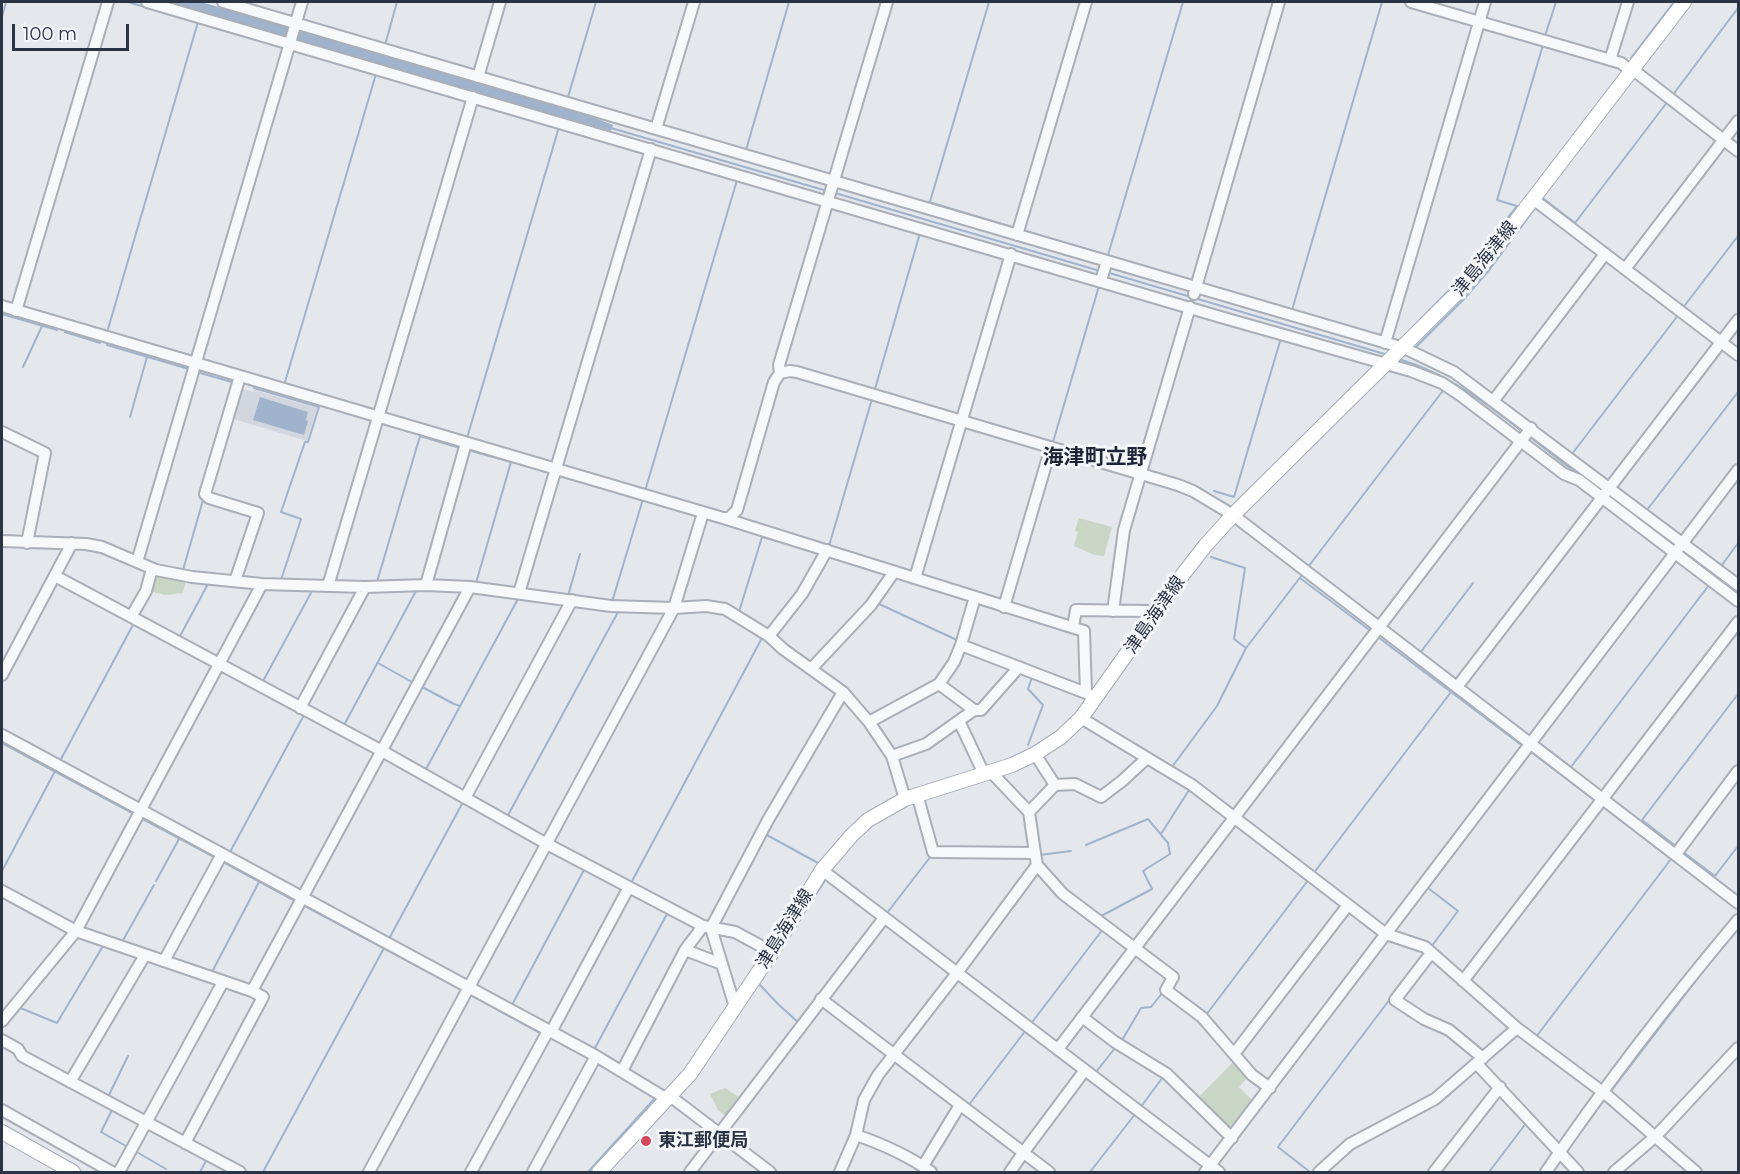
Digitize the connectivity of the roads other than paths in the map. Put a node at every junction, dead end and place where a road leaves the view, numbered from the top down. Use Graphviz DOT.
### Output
graph roads {
  1 [pos="108,2"];
  2 [pos="147,2"];
  3 [pos="223,2"];
  4 [pos="302,2"];
  5 [pos="500,2"];
  6 [pos="694,2"];
  7 [pos="887,2"];
  8 [pos="1086,2"];
  9 [pos="1279,2"];
  10 [pos="1411,2"];
  11 [pos="1485,2"];
  12 [pos="1628,2"];
  13 [pos="1684,2"];
  14 [pos="1479,22"];
  15 [pos="295,25"];
  16 [pos="290,43"];
  17 [pos="1610,60"];
  18 [pos="1632,70"];
  19 [pos="478,76"];
  20 [pos="473,97"];
  21 [pos="1738,121"];
  22 [pos="656,129"];
  23 [pos="1724,140"];
  24 [pos="651,149"];
  25 [pos="1738,151"];
  26 [pos="834,183"];
  27 [pos="1533,199"];
  28 [pos="829,200"];
  29 [pos="1017,235"];
  30 [pos="1011,254"];
  31 [pos="1605,254"];
  32 [pos="1625,269"];
  33 [pos="1104,271"];
  34 [pos="1195,291"];
  35 [pos="2,306"];
  36 [pos="1190,307"];
  37 [pos="16,311"];
  38 [pos="1738,320"];
  39 [pos="1721,342"];
  40 [pos="1385,343"];
  41 [pos="1404,348"];
  42 [pos="1738,355"];
  43 [pos="1389,362"];
  44 [pos="195,363"];
  45 [pos="780,373"];
  46 [pos="240,376"];
  47 [pos="1494,400"];
  48 [pos="378,417"];
  49 [pos="961,421"];
  50 [pos="2,432"];
  51 [pos="1526,435"];
  52 [pos="466,442"];
  53 [pos="1051,447"];
  54 [pos="556,469"];
  55 [pos="1738,470"];
  56 [pos="1141,474"];
  57 [pos="1606,492"];
  58 [pos="703,513"];
  59 [pos="1233,515"];
  60 [pos="723,518"];
  61 [pos="2,541"];
  62 [pos="27,543"];
  63 [pos="72,543"];
  64 [pos="1679,548"];
  65 [pos="827,550"];
  66 [pos="137,562"];
  67 [pos="152,569"];
  68 [pos="894,572"];
  69 [pos="55,576"];
  70 [pos="915,578"];
  71 [pos="235,581"];
  72 [pos="262,584"];
  73 [pos="426,585"];
  74 [pos="1738,585"];
  75 [pos="328,586"];
  76 [pos="365,587"];
  77 [pos="471,587"];
  78 [pos="519,592"];
  79 [pos="975,597"];
  80 [pos="573,600"];
  81 [pos="1738,601"];
  82 [pos="1004,607"];
  83 [pos="674,608"];
  84 [pos="1113,611"];
  85 [pos="1155,615"];
  86 [pos="130,617"];
  87 [pos="1738,622"];
  88 [pos="1073,627"];
  89 [pos="1379,627"];
  90 [pos="769,636"];
  91 [pos="961,645"];
  92 [pos="220,666"];
  93 [pos="1019,667"];
  94 [pos="811,669"];
  95 [pos="2,675"];
  96 [pos="939,684"];
  97 [pos="1457,687"];
  98 [pos="843,692"];
  99 [pos="1091,695"];
  100 [pos="300,708"];
  101 [pos="974,710"];
  102 [pos="1082,718"];
  103 [pos="959,721"];
  104 [pos="868,722"];
  105 [pos="2,735"];
  106 [pos="1531,743"];
  107 [pos="382,751"];
  108 [pos="1035,754"];
  109 [pos="892,756"];
  110 [pos="1147,758"];
  111 [pos="1738,771"];
  112 [pos="988,773"];
  113 [pos="1055,785"];
  114 [pos="911,797"];
  115 [pos="465,798"];
  116 [pos="1604,799"];
  117 [pos="141,810"];
  118 [pos="1029,812"];
  119 [pos="1234,818"];
  120 [pos="547,844"];
  121 [pos="1035,853"];
  122 [pos="1676,854"];
  123 [pos="220,858"];
  124 [pos="1037,865"];
  125 [pos="822,870"];
  126 [pos="629,887"];
  127 [pos="2,891"];
  128 [pos="304,898"];
  129 [pos="1738,903"];
  130 [pos="1348,905"];
  131 [pos="884,918"];
  132 [pos="1738,920"];
  133 [pos="707,927"];
  134 [pos="75,931"];
  135 [pos="1386,934"];
  136 [pos="1135,948"];
  137 [pos="685,950"];
  138 [pos="772,952"];
  139 [pos="1431,953"];
  140 [pos="145,955"];
  141 [pos="164,962"];
  142 [pos="722,964"];
  143 [pos="957,973"];
  144 [pos="1463,981"];
  145 [pos="223,982"];
  146 [pos="470,988"];
  147 [pos="252,991"];
  148 [pos="821,999"];
  149 [pos="735,1007"];
  150 [pos="1082,1017"];
  151 [pos="2,1021"];
  152 [pos="1517,1028"];
  153 [pos="550,1031"];
  154 [pos="2,1040"];
  155 [pos="1738,1048"];
  156 [pos="1058,1049"];
  157 [pos="1234,1054"];
  158 [pos="895,1055"];
  159 [pos="596,1056"];
  160 [pos="1480,1061"];
  161 [pos="1085,1070"];
  162 [pos="622,1071"];
  163 [pos="70,1082"];
  164 [pos="1500,1087"];
  165 [pos="1270,1088"];
  166 [pos="1603,1092"];
  167 [pos="669,1098"];
  168 [pos="960,1105"];
  169 [pos="2,1110"];
  170 [pos="147,1123"];
  171 [pos="2,1132"];
  172 [pos="719,1134"];
  173 [pos="856,1135"];
  174 [pos="1656,1136"];
  175 [pos="1232,1138"];
  176 [pos="185,1143"];
  177 [pos="1023,1153"];
  178 [pos="1559,1154"];
  179 [pos="927,1169"];
  180 [pos="1212,1170"];
  181 [pos="73,1173"];
  182 [pos="112,1173"];
  183 [pos="119,1173"];
  184 [pos="240,1173"];
  185 [pos="369,1173"];
  186 [pos="471,1173"];
  187 [pos="533,1173"];
  188 [pos="599,1173"];
  189 [pos="690,1173"];
  190 [pos="770,1173"];
  191 [pos="840,1173"];
  192 [pos="1010,1173"];
  193 [pos="1049,1173"];
  194 [pos="1320,1173"];
  195 [pos="1434,1173"];
  196 [pos="1546,1173"];
  197 [pos="1578,1173"];
  198 [pos="1614,1173"];
  199 [pos="1696,1173"];
  1 -- 37 [label="street"];
  2 -- 16 [label="street"];
  3 -- 15 [label="street"];
  4 -- 15 [label="street"];
  5 -- 19 [label="street"];
  6 -- 22 [label="street"];
  7 -- 26 [label="street"];
  8 -- 29 [label="street"];
  9 -- 34 [label="street"];
  10 -- 14 [label="street"];
  11 -- 14 [label="street"];
  12 -- 17 [label="street"];
  13 -- 18 [label="main road, 津島海津線"];
  14 -- 17 [label="street"];
  14 -- 40 [label="street"];
  15 -- 16 [label="street"];
  15 -- 19 [label="street"];
  16 -- 20 [label="street"];
  16 -- 44 [label="street"];
  17 -- 18 [label="street"];
  18 -- 23 [label="street"];
  18 -- 27 [label="main road, 津島海津線"];
  19 -- 22 [label="street"];
  20 -- 24 [label="street"];
  20 -- 48 [label="street"];
  21 -- 23 [label="street"];
  22 -- 26 [label="street"];
  23 -- 25 [label="street"];
  23 -- 32 [label="street"];
  24 -- 28 [label="street"];
  24 -- 54 [label="street"];
  26 -- 28 [label="street"];
  26 -- 29 [label="street"];
  27 -- 31 [label="street"];
  27 -- 41 [label="main road, 津島海津線"];
  28 -- 30 [label="street"];
  28 -- 45 [label="street"];
  29 -- 33 [label="street"];
  30 -- 33 [label="street"];
  30 -- 49 [label="street"];
  31 -- 32 [label="street"];
  31 -- 47 [label="street"];
  32 -- 39 [label="street"];
  33 -- 34 [label="street"];
  33 -- 36 [label="street"];
  34 -- 40 [label="street"];
  35 -- 37 [label="street"];
  36 -- 43 [label="street"];
  36 -- 56 [label="street"];
  37 -- 44 [label="street"];
  38 -- 39 [label="street"];
  39 -- 42 [label="street"];
  39 -- 57 [label="street"];
  40 -- 41 [label="street"];
  41 -- 43 [label="main road, 津島海津線"];
  41 -- 47 [label="street"];
  43 -- 51 [label="street"];
  43 -- 59 [label="main road, 津島海津線"];
  44 -- 46 [label="street"];
  44 -- 66 [label="street"];
  45 -- 49 [label="street"];
  45 -- 60 [label="street"];
  46 -- 48 [label="street"];
  46 -- 71 [label="street"];
  47 -- 51 [label="street"];
  48 -- 52 [label="street"];
  48 -- 75 [label="street"];
  49 -- 53 [label="street"];
  49 -- 70 [label="street"];
  50 -- 62 [label="street"];
  51 -- 57 [label="street"];
  51 -- 57 [label="street"];
  51 -- 89 [label="street"];
  52 -- 54 [label="street"];
  52 -- 73 [label="street"];
  53 -- 56 [label="street"];
  53 -- 82 [label="street"];
  54 -- 58 [label="street"];
  54 -- 78 [label="street"];
  55 -- 64 [label="street"];
  56 -- 59 [label="street"];
  56 -- 84 [label="street"];
  57 -- 64 [label="street"];
  57 -- 97 [label="street"];
  58 -- 60 [label="street"];
  58 -- 83 [label="street"];
  59 -- 85 [label="main road, 津島海津線"];
  59 -- 89 [label="street"];
  60 -- 65 [label="street"];
  61 -- 62 [label="street"];
  62 -- 63 [label="street"];
  63 -- 66 [label="street"];
  63 -- 69 [label="street"];
  64 -- 74 [label="street"];
  64 -- 81 [label="street"];
  64 -- 106 [label="street"];
  65 -- 68 [label="street"];
  65 -- 90 [label="street"];
  66 -- 67 [label="street"];
  67 -- 71 [label="street"];
  67 -- 86 [label="street"];
  68 -- 70 [label="street"];
  68 -- 94 [label="street"];
  69 -- 86 [label="street"];
  69 -- 95 [label="street"];
  70 -- 79 [label="street"];
  71 -- 72 [label="street"];
  72 -- 75 [label="street"];
  72 -- 92 [label="street"];
  73 -- 76 [label="street"];
  73 -- 77 [label="street"];
  75 -- 76 [label="street"];
  76 -- 100 [label="street"];
  77 -- 78 [label="street"];
  77 -- 107 [label="street"];
  78 -- 80 [label="street"];
  79 -- 82 [label="street"];
  79 -- 91 [label="street"];
  80 -- 83 [label="street"];
  80 -- 115 [label="street"];
  82 -- 88 [label="street"];
  83 -- 90 [label="street"];
  83 -- 120 [label="street"];
  84 -- 85 [label="street"];
  84 -- 88 [label="street"];
  85 -- 99 [label="main road, 津島海津線"];
  86 -- 92 [label="street"];
  87 -- 116 [label="street"];
  88 -- 99 [label="street"];
  89 -- 97 [label="street"];
  89 -- 119 [label="street"];
  90 -- 94 [label="street"];
  91 -- 93 [label="street"];
  91 -- 96 [label="street"];
  92 -- 100 [label="street"];
  92 -- 117 [label="street"];
  93 -- 99 [label="street"];
  93 -- 101 [label="street"];
  94 -- 98 [label="street"];
  96 -- 101 [label="street"];
  96 -- 104 [label="street"];
  97 -- 106 [label="street"];
  98 -- 104 [label="street"];
  98 -- 133 [label="street"];
  99 -- 102 [label="main road, 津島海津線"];
  100 -- 107 [label="street"];
  101 -- 103 [label="street"];
  102 -- 108 [label="main road, 津島海津線"];
  102 -- 110 [label="street"];
  103 -- 109 [label="street"];
  103 -- 112 [label="street"];
  104 -- 109 [label="street"];
  105 -- 117 [label="street"];
  106 -- 116 [label="street"];
  106 -- 135 [label="street"];
  107 -- 115 [label="street"];
  107 -- 128 [label="street"];
  108 -- 112 [label="main road, 津島海津線"];
  108 -- 113 [label="street"];
  109 -- 114 [label="street"];
  110 -- 113 [label="street"];
  110 -- 119 [label="street"];
  111 -- 122 [label="street"];
  112 -- 114 [label="main road, 津島海津線"];
  112 -- 118 [label="street"];
  113 -- 118 [label="street"];
  114 -- 121 [label="street"];
  114 -- 125 [label="main road, 津島海津線"];
  115 -- 120 [label="street"];
  116 -- 122 [label="street"];
  116 -- 144 [label="street"];
  117 -- 123 [label="street"];
  117 -- 134 [label="street"];
  118 -- 121 [label="street"];
  119 -- 130 [label="street"];
  119 -- 136 [label="street"];
  120 -- 126 [label="street"];
  120 -- 146 [label="street"];
  121 -- 124 [label="street"];
  122 -- 129 [label="street"];
  123 -- 128 [label="street"];
  123 -- 141 [label="street"];
  124 -- 136 [label="street"];
  124 -- 143 [label="street"];
  125 -- 131 [label="street"];
  125 -- 138 [label="main road, 津島海津線"];
  126 -- 133 [label="street"];
  126 -- 153 [label="street"];
  127 -- 134 [label="street"];
  128 -- 146 [label="street"];
  128 -- 147 [label="street"];
  130 -- 135 [label="street"];
  130 -- 157 [label="street"];
  131 -- 143 [label="street"];
  131 -- 148 [label="street"];
  132 -- 166 [label="street"];
  133 -- 137 [label="street"];
  133 -- 138 [label="street"];
  133 -- 142 [label="street"];
  134 -- 140 [label="street"];
  134 -- 151 [label="street"];
  135 -- 139 [label="street"];
  135 -- 165 [label="street"];
  136 -- 150 [label="street"];
  136 -- 157 [label="street"];
  137 -- 142 [label="street"];
  137 -- 162 [label="street"];
  138 -- 149 [label="main road, 津島海津線"];
  139 -- 144 [label="street"];
  139 -- 160 [label="street"];
  140 -- 141 [label="street"];
  140 -- 163 [label="street"];
  141 -- 145 [label="street"];
  142 -- 149 [label="street"];
  143 -- 156 [label="street"];
  143 -- 158 [label="street"];
  144 -- 152 [label="street"];
  145 -- 147 [label="street"];
  145 -- 170 [label="street"];
  146 -- 153 [label="street"];
  146 -- 185 [label="street"];
  147 -- 176 [label="street"];
  148 -- 158 [label="street"];
  148 -- 172 [label="street"];
  149 -- 167 [label="main road, 津島海津線"];
  150 -- 156 [label="street"];
  150 -- 175 [label="street"];
  152 -- 160 [label="street"];
  152 -- 166 [label="street"];
  153 -- 159 [label="street"];
  153 -- 186 [label="street"];
  154 -- 163 [label="street"];
  155 -- 174 [label="street"];
  156 -- 161 [label="street"];
  157 -- 165 [label="street"];
  158 -- 168 [label="street"];
  158 -- 173 [label="street"];
  159 -- 162 [label="street"];
  159 -- 187 [label="street"];
  160 -- 164 [label="street"];
  160 -- 194 [label="street"];
  161 -- 177 [label="street"];
  161 -- 180 [label="street"];
  162 -- 167 [label="street"];
  163 -- 170 [label="street"];
  164 -- 178 [label="street"];
  164 -- 195 [label="street"];
  165 -- 175 [label="street"];
  166 -- 174 [label="street"];
  166 -- 178 [label="street"];
  167 -- 172 [label="street"];
  167 -- 188 [label="main road, 津島海津線"];
  168 -- 177 [label="street"];
  168 -- 179 [label="street"];
  169 -- 182 [label="street"];
  170 -- 176 [label="street"];
  170 -- 183 [label="street"];
  171 -- 181 [label="main road"];
  172 -- 189 [label="street"];
  172 -- 190 [label="street"];
  173 -- 179 [label="street"];
  173 -- 191 [label="street"];
  174 -- 198 [label="street"];
  174 -- 199 [label="street"];
  175 -- 180 [label="street"];
  176 -- 184 [label="street"];
  177 -- 192 [label="street"];
  177 -- 193 [label="street"];
  178 -- 196 [label="street"];
  178 -- 197 [label="street"];
}
